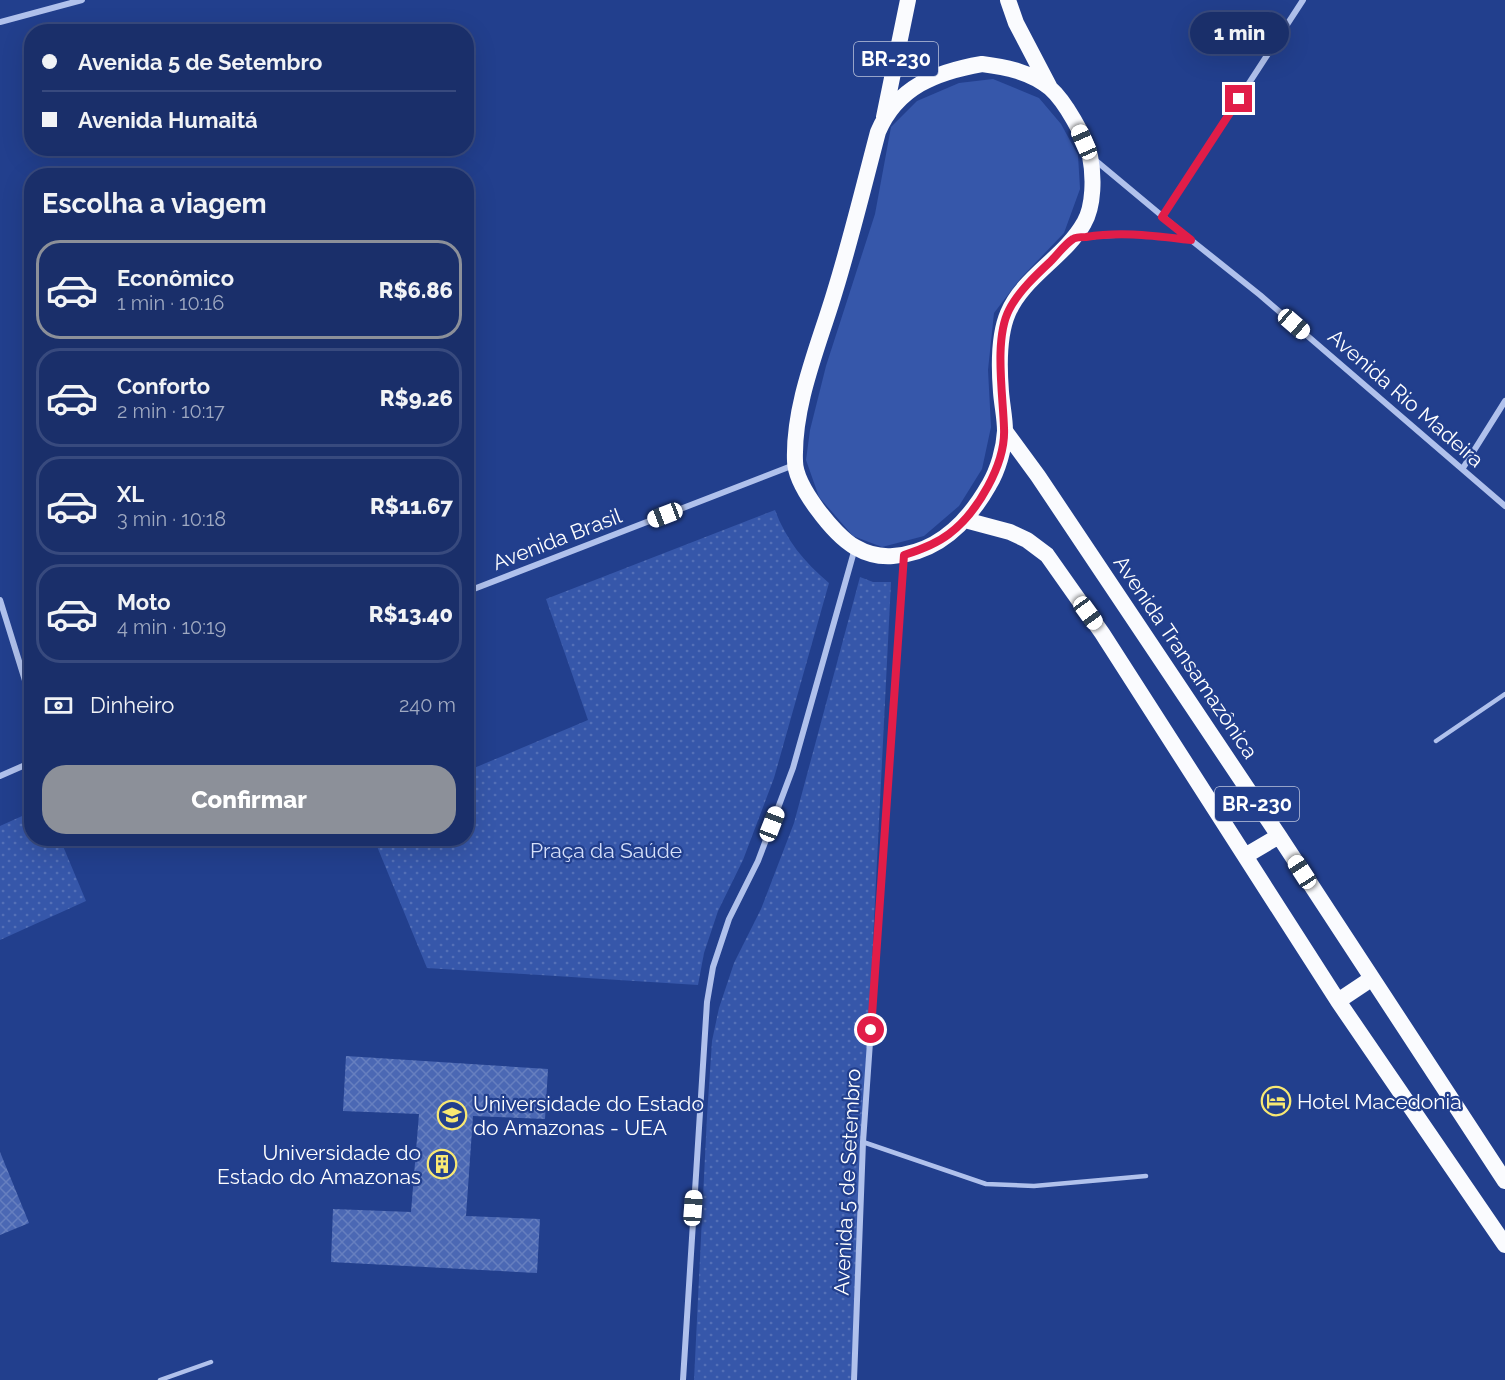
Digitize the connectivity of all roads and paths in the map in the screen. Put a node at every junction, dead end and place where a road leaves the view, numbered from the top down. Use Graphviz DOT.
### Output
graph roads {
  1 [pos="82,0"];
  2 [pos="908,0"];
  3 [pos="1008,0"];
  4 [pos="1304,0"];
  5 [pos="0,22"];
  6 [pos="1051,89"];
  7 [pos="884,119"];
  8 [pos="1090,155"];
  9 [pos="1162,217"];
  10 [pos="1073,238"];
  11 [pos="1191,240"];
  12 [pos="1505,401"];
  13 [pos="1005,430"];
  14 [pos="794,465"];
  15 [pos="1463,468"];
  16 [pos="1505,506"];
  17 [pos="965,520"];
  18 [pos="855,547"];
  19 [pos="904,555"];
  20 [pos="474,589"];
  21 [pos="0,600"];
  22 [pos="24,677"];
  23 [pos="1505,694"];
  24 [pos="1436,741"];
  25 [pos="24,766"];
  26 [pos="0,776"];
  27 [pos="1279,836"];
  28 [pos="1245,856"];
  29 [pos="1371,979"];
  30 [pos="1338,1001"];
  31 [pos="863,1142"];
  32 [pos="1146,1176"];
  33 [pos="1505,1181"];
  34 [pos="1505,1245"];
  35 [pos="211,1362"];
  36 [pos="160,1380"];
  37 [pos="683,1380"];
  38 [pos="854,1380"];
  1 -- 5 [label="street"];
  2 -- 7 [label="highway, BR-230"];
  3 -- 6 [label="highway, BR-230"];
  4 -- 9 [label="street"];
  6 -- 7 [label="highway, BR-230"];
  6 -- 8 [label="highway, BR-230"];
  7 -- 14 [label="highway, BR-230"];
  8 -- 9 [label="street, Avenida Rio Madeira"];
  8 -- 10 [label="highway, BR-230"];
  9 -- 11 [label="street, Avenida Rio Madeira"];
  10 -- 11 [label="street"];
  10 -- 13 [label="highway, BR-230"];
  11 -- 15 [label="street, Avenida Rio Madeira"];
  12 -- 15 [label="street"];
  13 -- 17 [label="highway, BR-230"];
  13 -- 27 [label="highway, Avenida Transamazônica / BR-230"];
  14 -- 18 [label="highway, BR-230"];
  14 -- 20 [label="street, Avenida Brasil"];
  15 -- 16 [label="street, Avenida Rio Madeira"];
  17 -- 19 [label="highway, BR-230"];
  17 -- 28 [label="highway, BR-230"];
  18 -- 19 [label="highway, BR-230"];
  18 -- 37 [label="street"];
  19 -- 31 [label="street, Avenida 5 de Setembro"];
  21 -- 22 [label="street"];
  23 -- 24 [label="lane"];
  25 -- 26 [label="street"];
  27 -- 28 [label="highway"];
  27 -- 29 [label="highway, Avenida Transamazônica / BR-230"];
  28 -- 30 [label="highway, BR-230"];
  29 -- 30 [label="highway"];
  29 -- 33 [label="highway, Avenida Transamazônica / BR-230"];
  30 -- 34 [label="highway, BR-230"];
  31 -- 32 [label="lane"];
  31 -- 38 [label="street, Avenida 5 de Setembro"];
  35 -- 36 [label="lane"];
}
